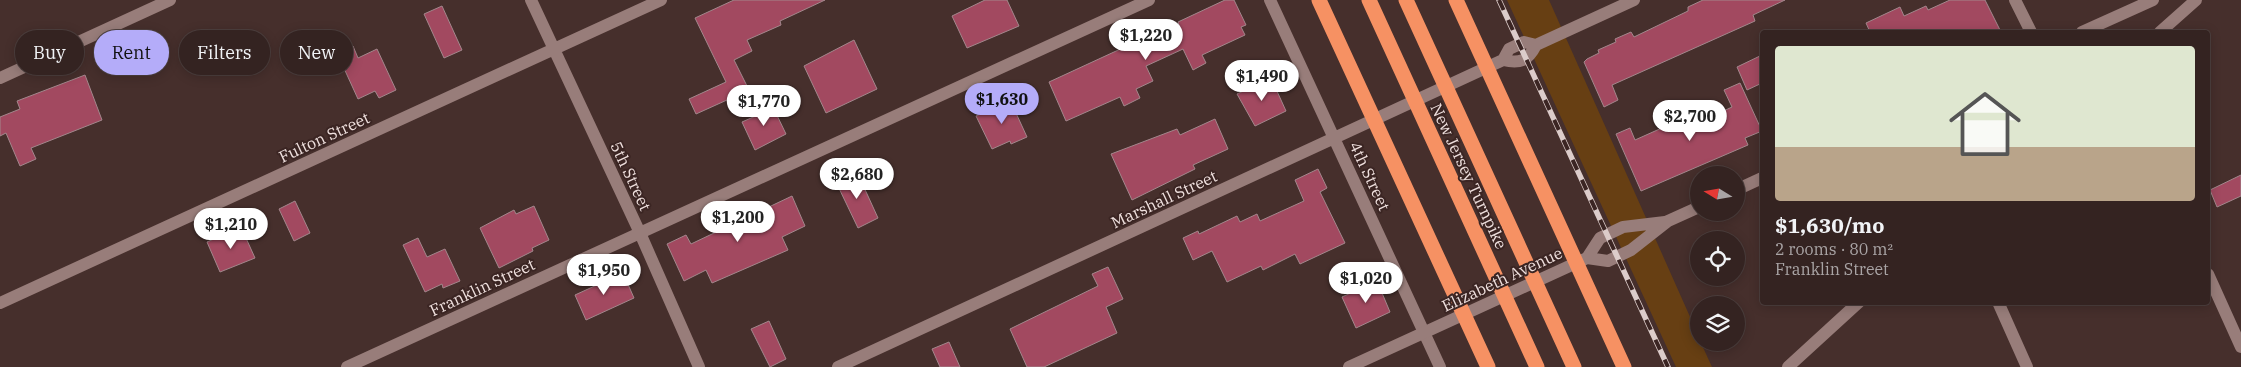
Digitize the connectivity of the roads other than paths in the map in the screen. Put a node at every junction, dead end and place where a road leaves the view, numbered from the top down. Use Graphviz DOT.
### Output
graph roads {
  1 [pos="170,0"];
  2 [pos="531,0"];
  3 [pos="661,0"];
  4 [pos="1149,0"];
  5 [pos="1270,0"];
  6 [pos="1319,0"];
  7 [pos="1369,0"];
  8 [pos="1406,0"];
  9 [pos="1456,0"];
  10 [pos="1634,0"];
  11 [pos="2015,0"];
  12 [pos="2153,0"];
  13 [pos="2196,0"];
  14 [pos="2030,30"];
  15 [pos="2095,30"];
  16 [pos="2162,30"];
  17 [pos="554,50"];
  18 [pos="0,78"];
  19 [pos="1334,138"];
  20 [pos="1760,179"];
  21 [pos="1745,186"];
  22 [pos="1690,211"];
  23 [pos="1668,221"];
  24 [pos="640,233"];
  25 [pos="1587,258"];
  26 [pos="2210,278"];
  27 [pos="0,303"];
  28 [pos="1856,305"];
  29 [pos="1999,305"];
  30 [pos="1424,332"];
  31 [pos="2241,347"];
  32 [pos="1793,365"];
  33 [pos="347,367"];
  34 [pos="699,367"];
  35 [pos="838,367"];
  36 [pos="1349,367"];
  37 [pos="1440,367"];
  38 [pos="1488,367"];
  39 [pos="1537,367"];
  40 [pos="1574,367"];
  41 [pos="1624,367"];
  42 [pos="2027,367"];
  1 -- 18 [label="street"];
  2 -- 17 [label="street, 5th Street"];
  3 -- 17 [label="street, Fulton Street"];
  4 -- 24 [label="street, Franklin Street"];
  5 -- 19 [label="street, 4th Street"];
  6 -- 38 [label="highway"];
  7 -- 39 [label="highway, New Jersey Turnpike"];
  8 -- 40 [label="highway, New Jersey Turnpike"];
  9 -- 41 [label="highway"];
  10 -- 19 [label="street, Marshall Street"];
  11 -- 14 [label="street"];
  12 -- 15 [label="street"];
  13 -- 16 [label="street"];
  17 -- 24 [label="street, 5th Street"];
  17 -- 27 [label="street, Fulton Street"];
  19 -- 30 [label="street, 4th Street"];
  19 -- 35 [label="street, Marshall Street"];
  20 -- 21 [label="street"];
  22 -- 23 [label="street, Elizabeth Avenue"];
  23 -- 25 [label="street, Elizabeth Avenue"];
  23 -- 25 [label="street, Elizabeth Avenue"];
  24 -- 33 [label="street, Franklin Street"];
  24 -- 34 [label="street, 5th Street"];
  25 -- 30 [label="street, Elizabeth Avenue"];
  26 -- 31 [label="street"];
  28 -- 32 [label="street"];
  29 -- 42 [label="street"];
  30 -- 36 [label="street, Elizabeth Avenue"];
  30 -- 37 [label="street, 4th Street"];
}
